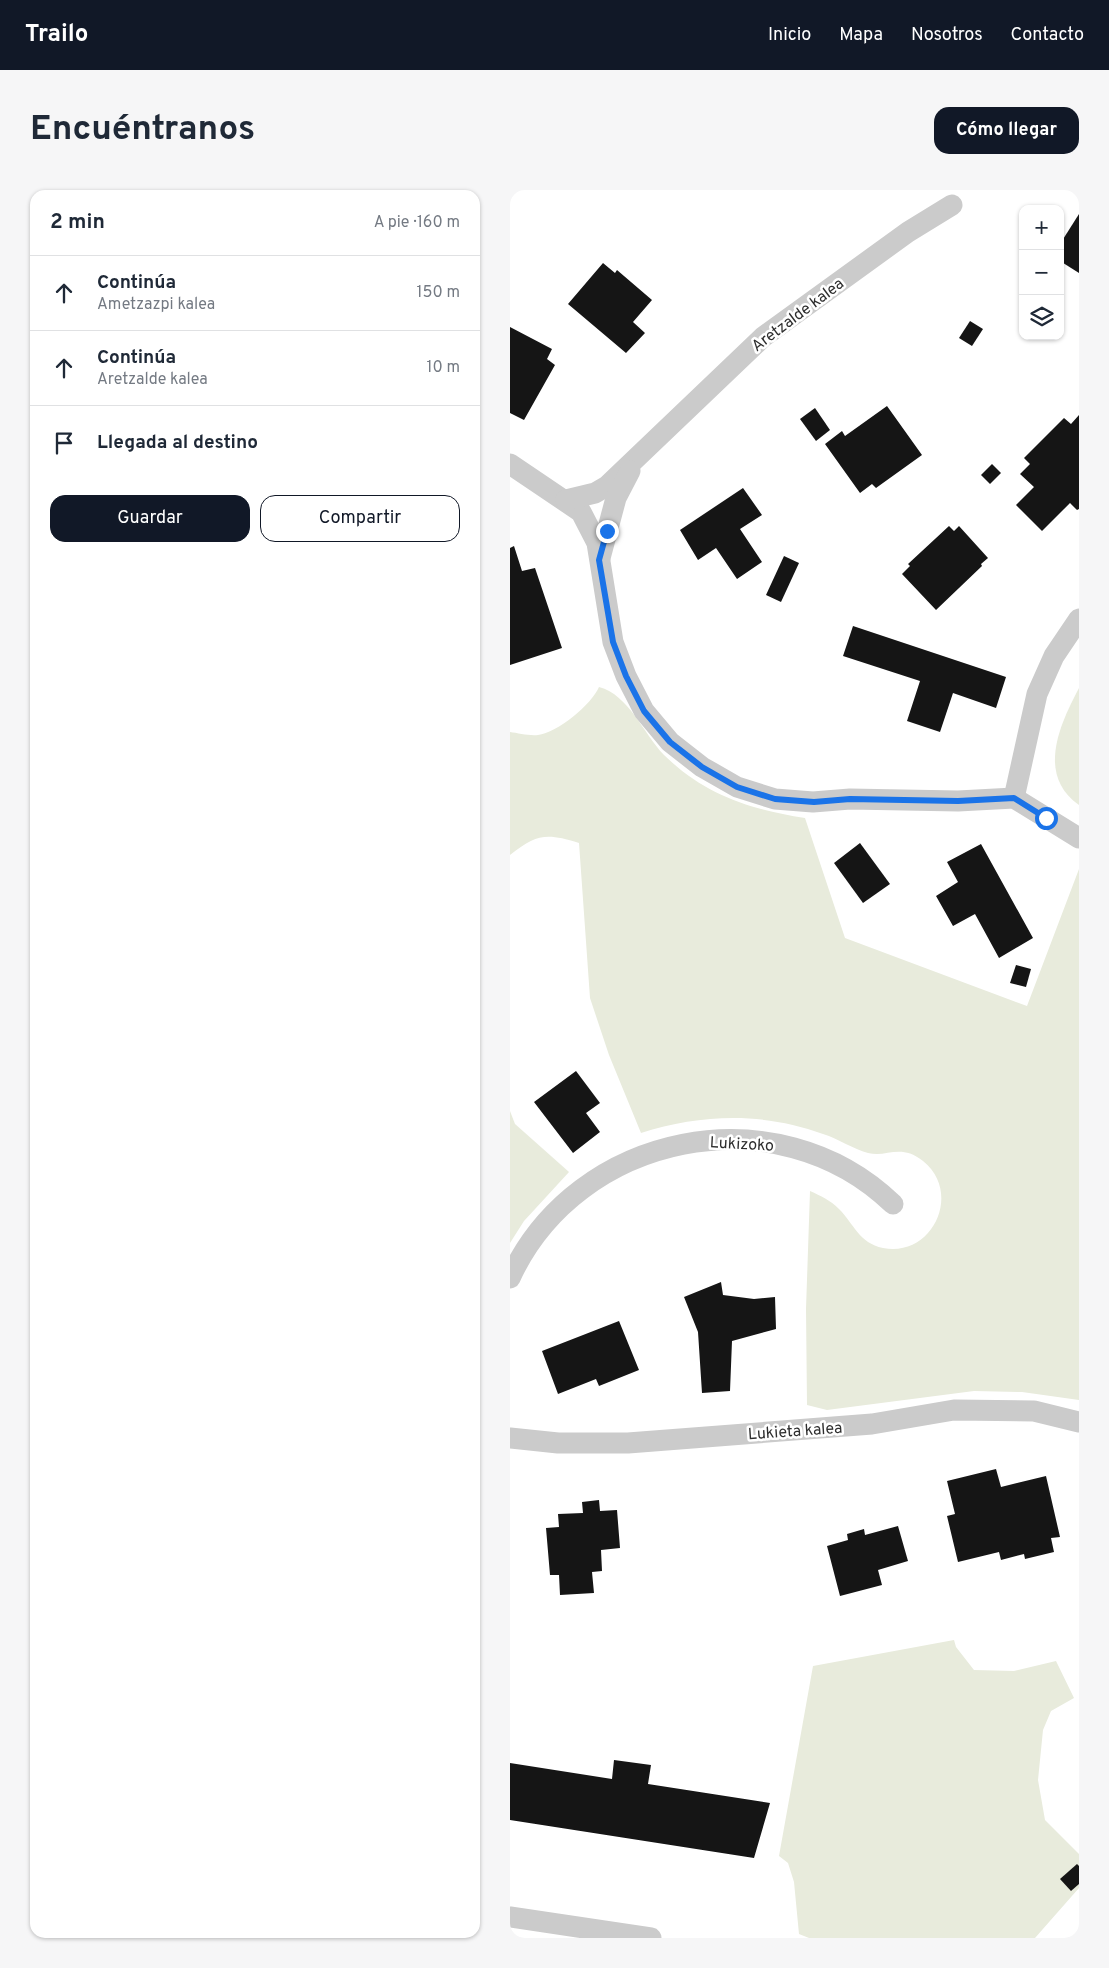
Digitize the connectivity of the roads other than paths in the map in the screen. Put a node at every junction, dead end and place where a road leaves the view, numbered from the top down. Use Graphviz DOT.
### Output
graph roads {
  1 [pos="952,205"];
  2 [pos="634,462"];
  3 [pos="510,464"];
  4 [pos="566,500"];
  5 [pos="599,560"];
  6 [pos="1079,619"];
  7 [pos="1014,798"];
  8 [pos="1079,838"];
  9 [pos="893,1204"];
  10 [pos="510,1278"];
  11 [pos="1079,1422"];
  12 [pos="510,1438"];
  13 [pos="510,1916"];
  14 [pos="651,1938"];
  1 -- 2 [label="street, Aretzalde kalea"];
  2 -- 4 [label="street, Aretzalde kalea"];
  2 -- 5 [label="street, Aretzalde kalea"];
  3 -- 4 [label="street"];
  4 -- 5 [label="street"];
  5 -- 7 [label="street"];
  6 -- 7 [label="street"];
  7 -- 8 [label="street"];
  9 -- 10 [label="street, Lukizoko"];
  11 -- 12 [label="street, Lukieta kalea"];
  13 -- 14 [label="street"];
}
